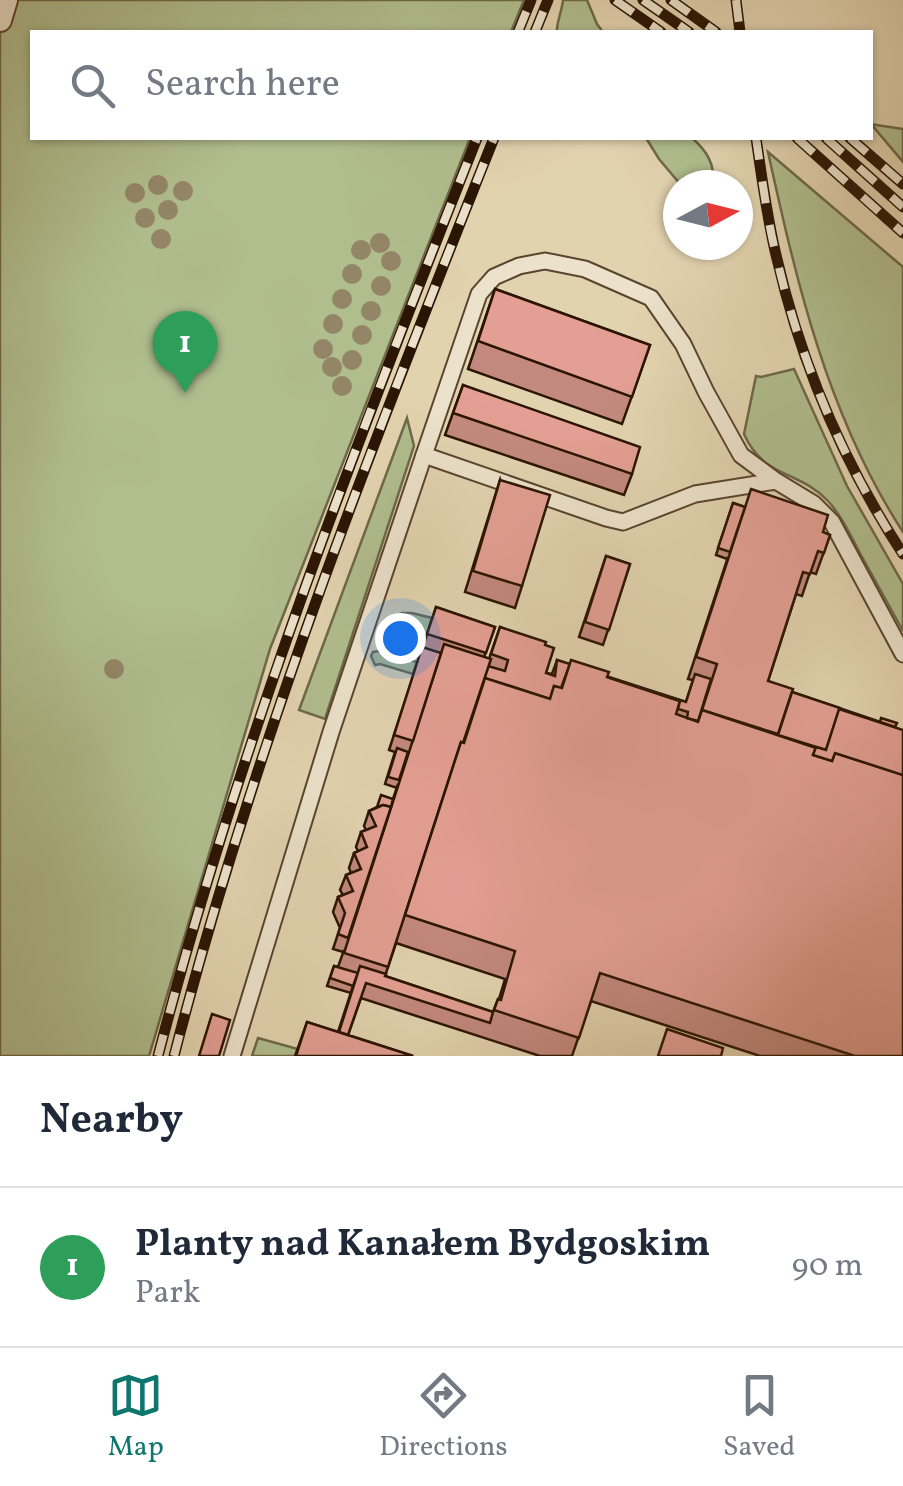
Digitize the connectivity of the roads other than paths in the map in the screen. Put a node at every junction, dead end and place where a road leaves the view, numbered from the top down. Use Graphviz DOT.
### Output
graph roads {
  1 [pos="6,0"];
  2 [pos="0,20"];
  3 [pos="424,455"];
  4 [pos="776,482"];
  5 [pos="903,654"];
  6 [pos="232,1056"];
  1 -- 2 [label="street"];
  3 -- 4 [label="lane"];
  3 -- 4 [label="lane"];
  3 -- 6 [label="lane"];
  4 -- 5 [label="lane"];
}
